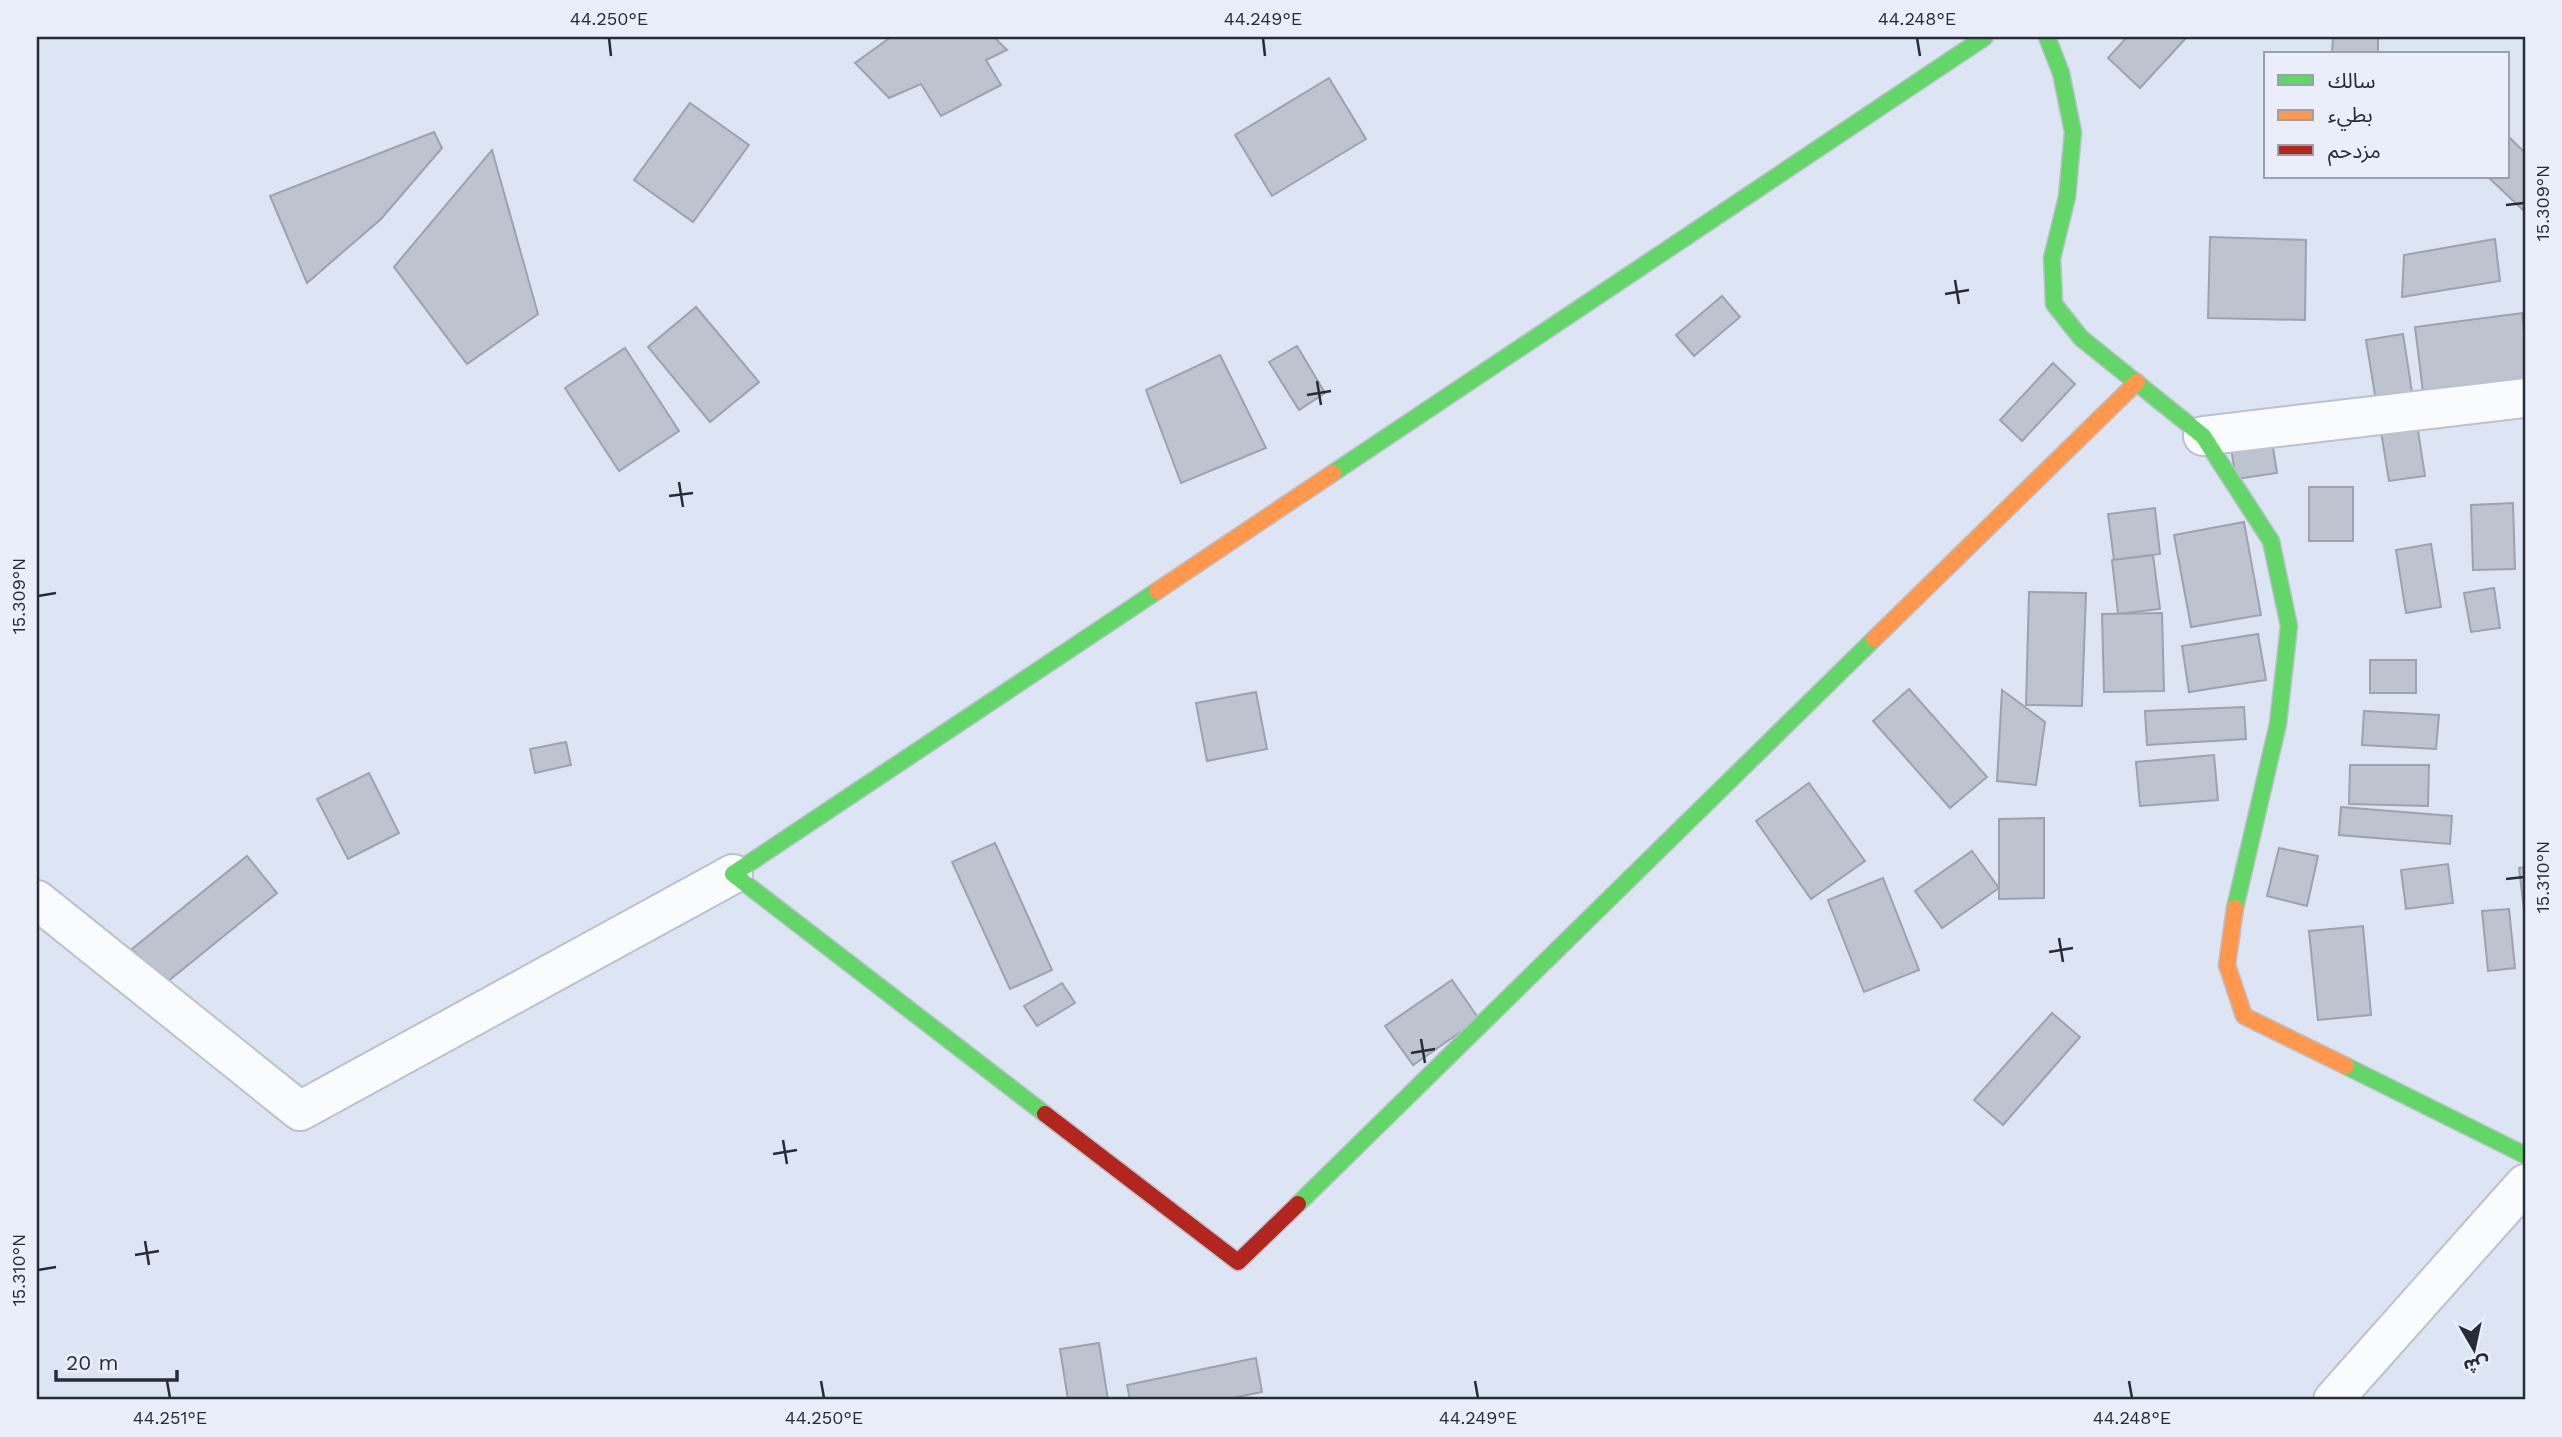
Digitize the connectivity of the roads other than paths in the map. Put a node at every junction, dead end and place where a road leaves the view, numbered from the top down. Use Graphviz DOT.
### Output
graph roads {
  1 [pos="1985,37"];
  2 [pos="2047,37"];
  3 [pos="2137,383"];
  4 [pos="2525,398"];
  5 [pos="2203,436"];
  6 [pos="733,874"];
  7 [pos="37,900"];
  8 [pos="2525,1155"];
  9 [pos="2525,1184"];
  10 [pos="2333,1400"];
  1 -- 6 [label="street"];
  2 -- 3 [label="street"];
  3 -- 5 [label="street"];
  3 -- 6 [label="street"];
  4 -- 5 [label="street"];
  5 -- 8 [label="street"];
  6 -- 7 [label="street"];
  9 -- 10 [label="street"];
}
